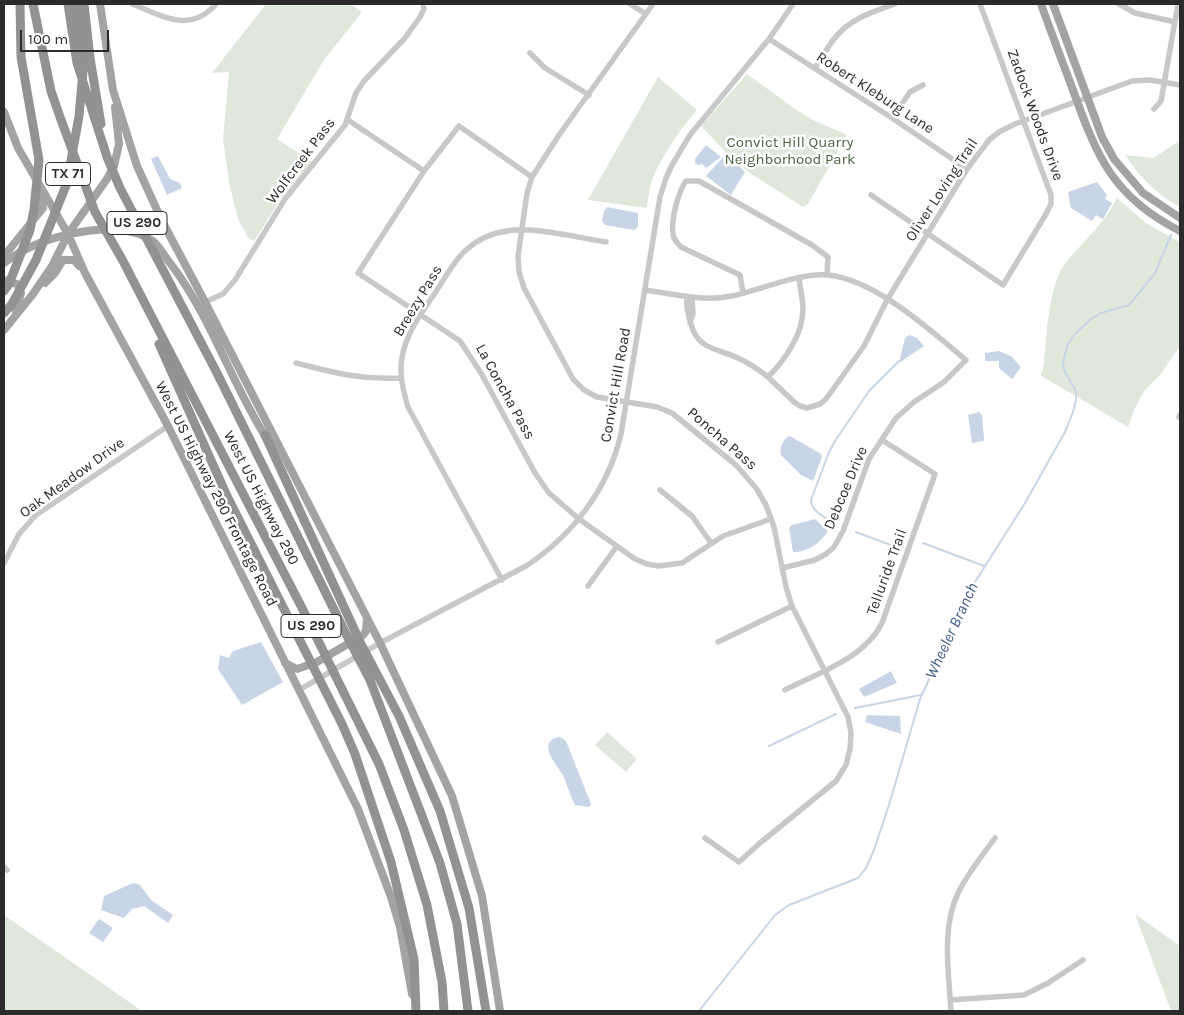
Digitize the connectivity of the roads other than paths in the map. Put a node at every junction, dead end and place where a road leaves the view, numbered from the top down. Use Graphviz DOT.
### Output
graph roads {
  1 [pos="20,4"];
  2 [pos="33,4"];
  3 [pos="68,4"];
  4 [pos="77,4"];
  5 [pos="84,4"];
  6 [pos="100,4"];
  7 [pos="132,4"];
  8 [pos="216,4"];
  9 [pos="423,4"];
  10 [pos="630,4"];
  11 [pos="653,4"];
  12 [pos="793,4"];
  13 [pos="894,4"];
  14 [pos="980,4"];
  15 [pos="1041,4"];
  16 [pos="1053,4"];
  17 [pos="1118,4"];
  18 [pos="1178,4"];
  19 [pos="646,14"];
  20 [pos="1175,22"];
  21 [pos="768,39"];
  22 [pos="530,53"];
  23 [pos="815,68"];
  24 [pos="1165,83"];
  25 [pos="923,84"];
  26 [pos="1180,86"];
  27 [pos="113,90"];
  28 [pos="589,95"];
  29 [pos="1088,97"];
  30 [pos="1077,101"];
  31 [pos="1154,109"];
  32 [pos="4,112"];
  33 [pos="892,118"];
  34 [pos="348,120"];
  35 [pos="1024,121"];
  36 [pos="18,148"];
  37 [pos="107,157"];
  38 [pos="967,169"];
  39 [pos="424,170"];
  40 [pos="532,177"];
  41 [pos="871,195"];
  42 [pos="81,215"];
  43 [pos="1180,218"];
  44 [pos="58,219"];
  45 [pos="521,229"];
  46 [pos="82,231"];
  47 [pos="1180,231"];
  48 [pos="68,234"];
  49 [pos="928,234"];
  50 [pos="606,242"];
  51 [pos="75,250"];
  52 [pos="4,256"];
  53 [pos="123,261"];
  54 [pos="4,263"];
  55 [pos="85,274"];
  56 [pos="827,275"];
  57 [pos="799,278"];
  58 [pos="4,280"];
  59 [pos="645,290"];
  60 [pos="4,291"];
  61 [pos="743,293"];
  62 [pos="33,294"];
  63 [pos="689,297"];
  64 [pos="887,300"];
  65 [pos="206,302"];
  66 [pos="4,314"];
  67 [pos="421,314"];
  68 [pos="15,316"];
  69 [pos="4,330"];
  70 [pos="296,363"];
  71 [pos="768,377"];
  72 [pos="401,378"];
  73 [pos="627,403"];
  74 [pos="168,426"];
  75 [pos="264,435"];
  76 [pos="882,440"];
  77 [pos="660,490"];
  78 [pos="310,506"];
  79 [pos="772,518"];
  80 [pos="579,519"];
  81 [pos="711,543"];
  82 [pos="617,546"];
  83 [pos="4,563"];
  84 [pos="782,568"];
  85 [pos="314,570"];
  86 [pos="502,580"];
  87 [pos="588,586"];
  88 [pos="792,606"];
  89 [pos="367,617"];
  90 [pos="362,638"];
  91 [pos="718,642"];
  92 [pos="380,643"];
  93 [pos="285,663"];
  94 [pos="825,670"];
  95 [pos="299,690"];
  96 [pos="785,690"];
  97 [pos="704,838"];
  98 [pos="995,838"];
  99 [pos="1083,960"];
  100 [pos="950,1000"];
  101 [pos="415,1011"];
  102 [pos="444,1011"];
  103 [pos="468,1011"];
  104 [pos="486,1011"];
  105 [pos="500,1011"];
  106 [pos="951,1011"];
  1 -- 60 [label="highway, TX 71"];
  2 -- 53 [label="highway, West US Highway 290 / US 290"];
  3 -- 37 [label="highway, West US Highway 290 / US 290"];
  4 -- 66 [label="highway, TX 71"];
  5 -- 37 [label="highway"];
  6 -- 27 [label="main road"];
  7 -- 8 [label="street"];
  9 -- 34 [label="street, Wolfcreek Pass"];
  10 -- 19 [label="street"];
  11 -- 19 [label="street, Poncha Pass"];
  12 -- 21 [label="street, Convict Hill Road"];
  13 -- 23 [label="street"];
  14 -- 35 [label="street, Zadock Woods Drive"];
  15 -- 30 [label="main road"];
  16 -- 29 [label="main road"];
  17 -- 20 [label="street"];
  18 -- 20 [label="street"];
  19 -- 28 [label="street, Poncha Pass"];
  20 -- 24 [label="street"];
  21 -- 23 [label="street, Robert Kleburg Lane"];
  21 -- 59 [label="street, Convict Hill Road"];
  22 -- 28 [label="street"];
  23 -- 33 [label="street, Robert Kleburg Lane"];
  24 -- 26 [label="street, Oliver Loving Trail"];
  24 -- 29 [label="street, Oliver Loving Trail"];
  24 -- 31 [label="street"];
  25 -- 33 [label="street"];
  27 -- 42 [label="main road"];
  27 -- 65 [label="main road"];
  28 -- 40 [label="street, Poncha Pass"];
  29 -- 30 [label="street, Oliver Loving Trail"];
  29 -- 43 [label="main road"];
  30 -- 35 [label="street, Oliver Loving Trail"];
  30 -- 47 [label="main road"];
  32 -- 36 [label="main road, West US Highway 290 Frontage Road"];
  33 -- 38 [label="street, Robert Kleburg Lane"];
  34 -- 39 [label="street"];
  34 -- 65 [label="street, Wolfcreek Pass"];
  35 -- 38 [label="street, Oliver Loving Trail"];
  35 -- 49 [label="street, Zadock Woods Drive"];
  36 -- 44 [label="main road, West US Highway 290 Frontage Road"];
  36 -- 52 [label="main road"];
  37 -- 85 [label="highway, West US Highway 290 / US 290"];
  38 -- 49 [label="street, Oliver Loving Trail"];
  39 -- 40 [label="street, La Concha Pass"];
  39 -- 67 [label="street, La Concha Pass"];
  40 -- 45 [label="street, Poncha Pass"];
  41 -- 49 [label="street"];
  42 -- 44 [label="main road"];
  42 -- 48 [label="main road"];
  44 -- 48 [label="main road, West US Highway 290 Frontage Road"];
  45 -- 50 [label="street, Breezy Pass"];
  45 -- 67 [label="street, Breezy Pass"];
  45 -- 73 [label="street, Poncha Pass"];
  46 -- 48 [label="main road"];
  46 -- 51 [label="main road"];
  46 -- 75 [label="main road"];
  48 -- 51 [label="main road, West US Highway 290 Frontage Road"];
  48 -- 54 [label="main road"];
  48 -- 62 [label="main road"];
  49 -- 64 [label="street, Oliver Loving Trail"];
  51 -- 55 [label="main road, West US Highway 290 Frontage Road"];
  53 -- 101 [label="highway, US 290"];
  53 -- 102 [label="highway, West US Highway 290 / US 290"];
  55 -- 62 [label="main road"];
  55 -- 74 [label="main road, West US Highway 290 Frontage Road"];
  56 -- 57 [label="street"];
  56 -- 61 [label="street"];
  56 -- 64 [label="street"];
  57 -- 61 [label="street"];
  57 -- 71 [label="street"];
  58 -- 68 [label="main road"];
  59 -- 63 [label="street"];
  59 -- 73 [label="street, Convict Hill Road"];
  61 -- 63 [label="street"];
  62 -- 68 [label="main road"];
  63 -- 71 [label="street, Oliver Loving Trail"];
  64 -- 71 [label="street, Oliver Loving Trail"];
  64 -- 76 [label="street, Debcoe Drive"];
  65 -- 78 [label="main road"];
  67 -- 72 [label="street, Breezy Pass"];
  67 -- 80 [label="street, La Concha Pass"];
  68 -- 69 [label="main road"];
  70 -- 72 [label="street"];
  72 -- 86 [label="street, Breezy Pass"];
  73 -- 79 [label="street, Poncha Pass"];
  73 -- 80 [label="street, Convict Hill Road"];
  74 -- 83 [label="street, Oak Meadow Drive"];
  74 -- 93 [label="main road, West US Highway 290 Frontage Road"];
  75 -- 78 [label="main road"];
  75 -- 90 [label="highway"];
  76 -- 84 [label="street, Debcoe Drive"];
  76 -- 94 [label="street, Telluride Trail"];
  77 -- 81 [label="street"];
  78 -- 89 [label="main road"];
  79 -- 81 [label="street, La Concha Pass"];
  79 -- 84 [label="street, Poncha Pass"];
  80 -- 82 [label="street, La Concha Pass"];
  80 -- 86 [label="street, Convict Hill Road"];
  81 -- 82 [label="street, La Concha Pass"];
  82 -- 87 [label="street"];
  84 -- 88 [label="street, Poncha Pass"];
  85 -- 90 [label="highway"];
  85 -- 103 [label="highway, West US Highway 290 / US 290"];
  86 -- 92 [label="street, Convict Hill Road"];
  88 -- 91 [label="street"];
  88 -- 94 [label="street, Poncha Pass"];
  89 -- 90 [label="main road"];
  89 -- 92 [label="main road"];
  90 -- 93 [label="main road"];
  90 -- 104 [label="highway"];
  92 -- 95 [label="street, Convict Hill Road"];
  92 -- 105 [label="main road"];
  93 -- 95 [label="main road, West US Highway 290 Frontage Road"];
  94 -- 96 [label="street, Telluride Trail"];
  94 -- 97 [label="street, Poncha Pass"];
  95 -- 101 [label="main road, West US Highway 290 Frontage Road"];
  98 -- 100 [label="street"];
  99 -- 100 [label="street"];
  100 -- 106 [label="street"];
}
